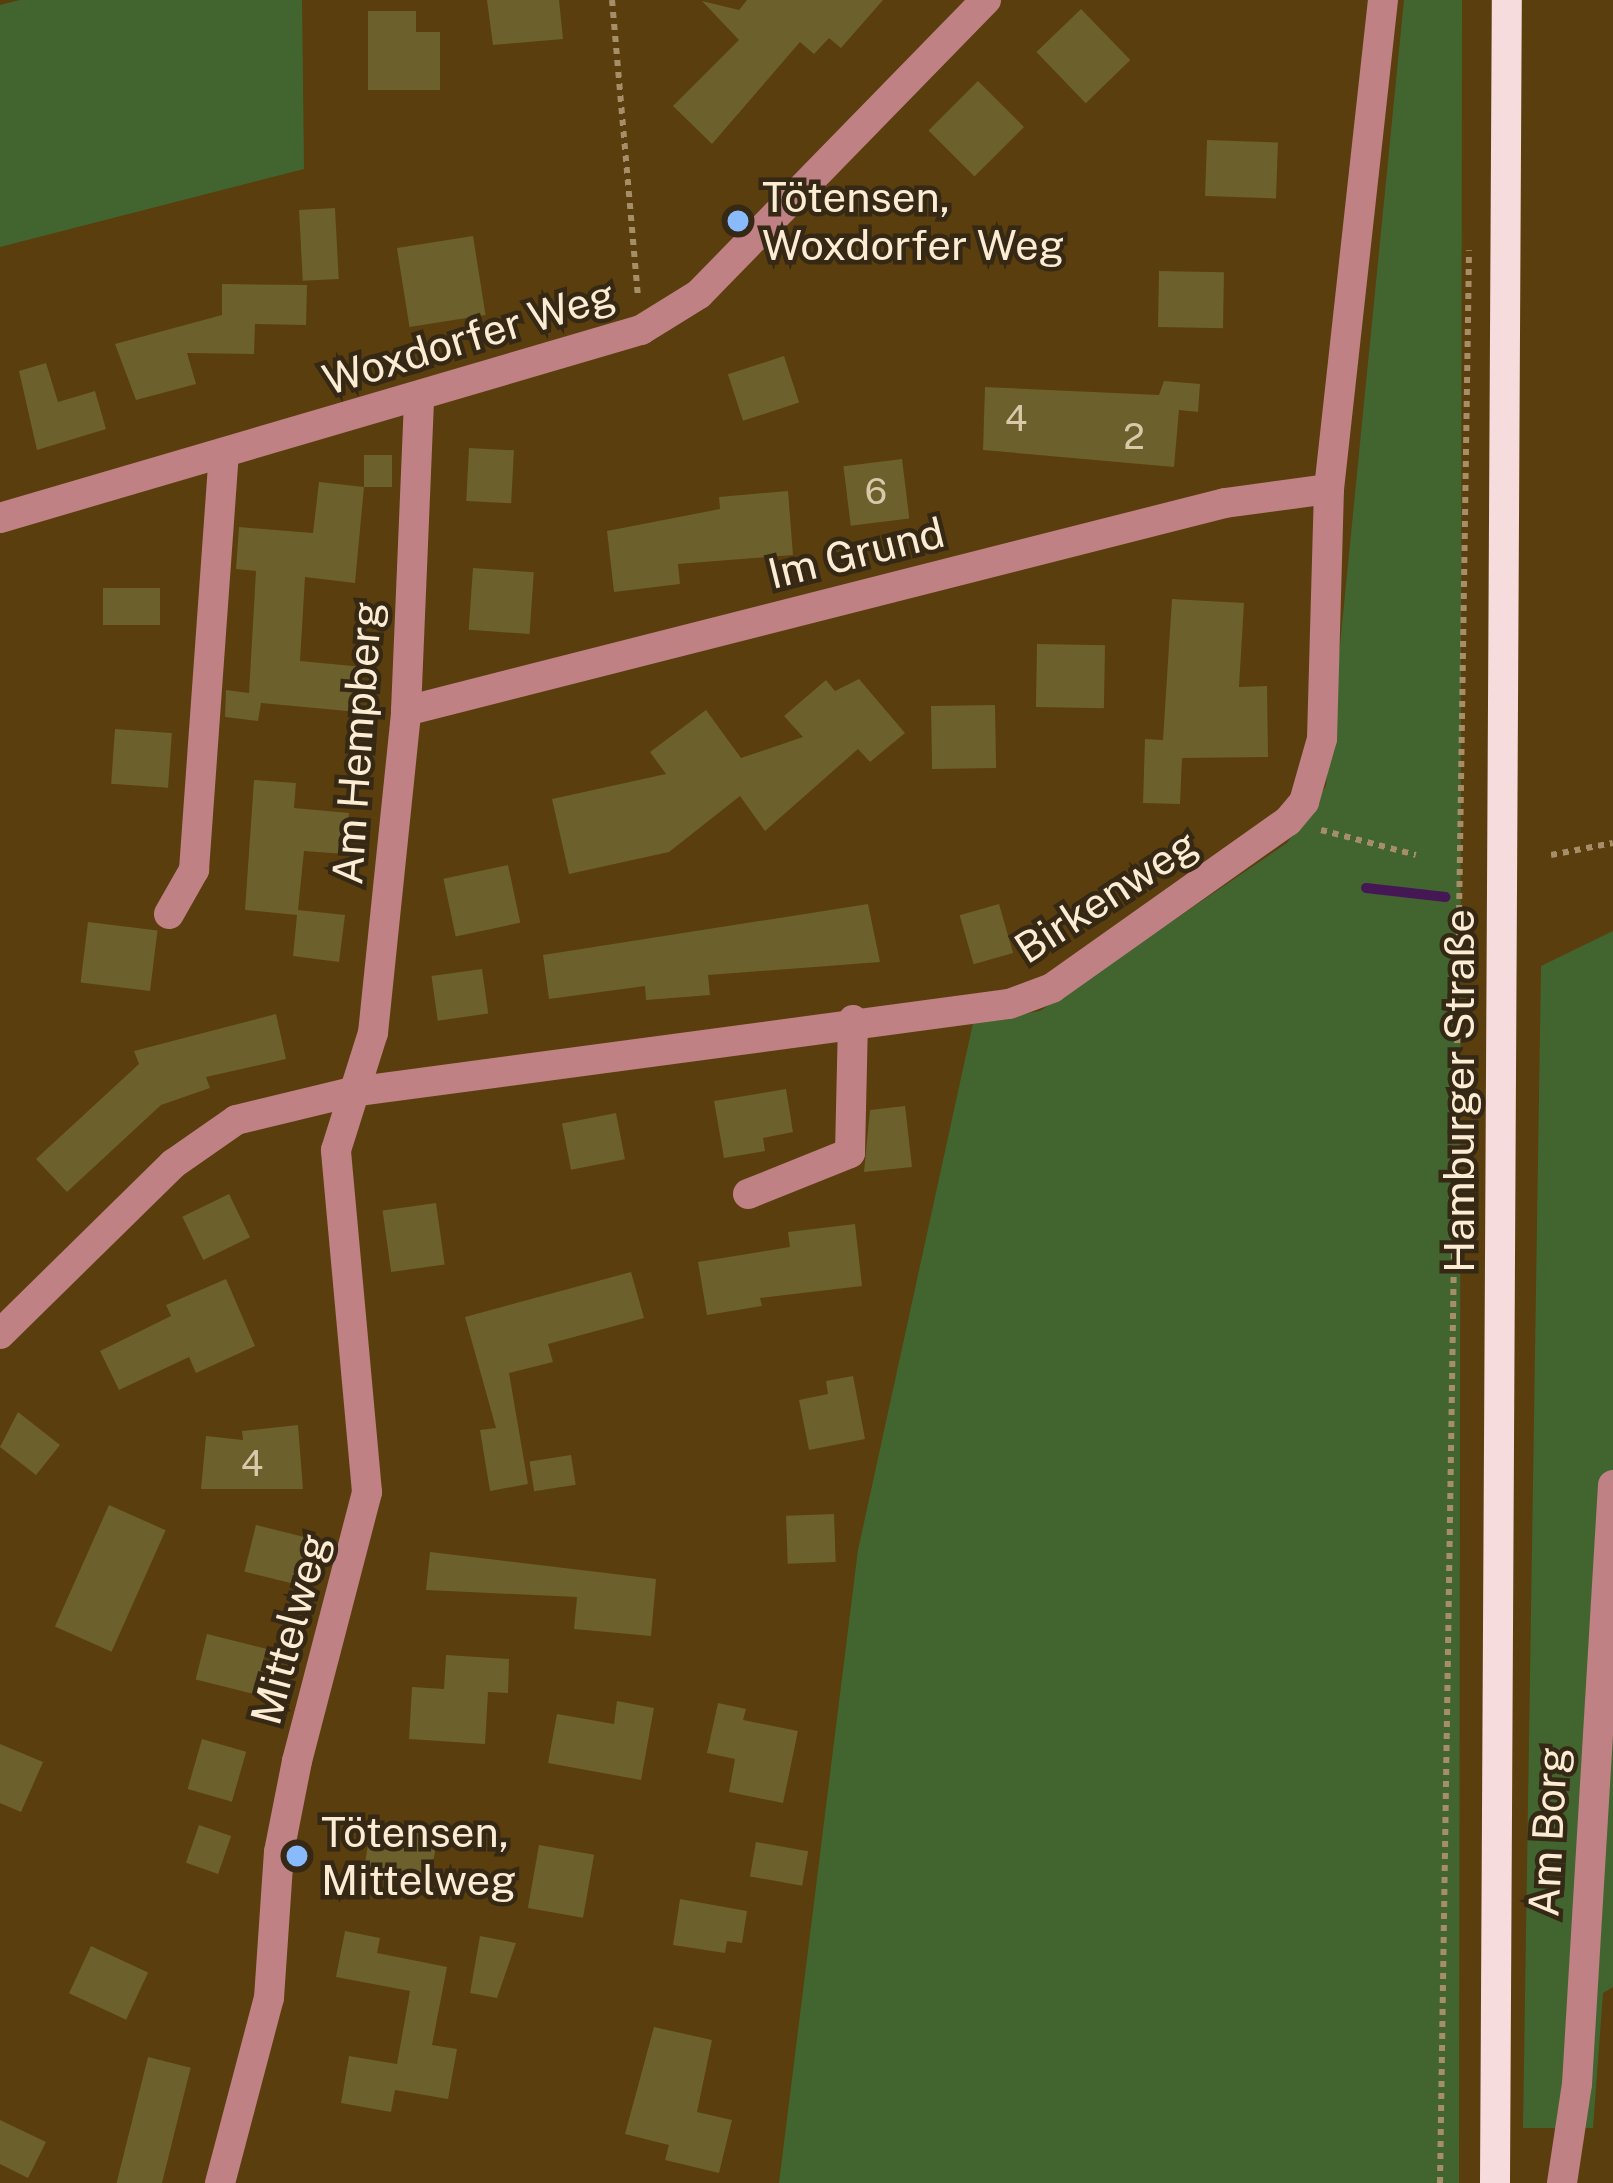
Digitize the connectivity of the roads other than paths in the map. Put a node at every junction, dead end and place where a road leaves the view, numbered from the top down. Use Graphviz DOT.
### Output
graph roads {
  1 [pos="986,0"];
  2 [pos="1383,0"];
  3 [pos="1507,0"];
  4 [pos="419,397"];
  5 [pos="224,454"];
  6 [pos="1329,489"];
  7 [pos="0,518"];
  8 [pos="406,711"];
  9 [pos="170,914"];
  10 [pos="853,1019"];
  11 [pos="352,1092"];
  12 [pos="748,1194"];
  13 [pos="0,1334"];
  14 [pos="1613,1485"];
  15 [pos="220,2183"];
  16 [pos="1495,2183"];
  17 [pos="1562,2183"];
  1 -- 4 [label="street, Woxdorfer Weg"];
  2 -- 6 [label="street, Birkenweg"];
  3 -- 16 [label="main road, Hamburger Straße"];
  4 -- 5 [label="street, Woxdorfer Weg"];
  4 -- 8 [label="street, Am Hempberg"];
  5 -- 7 [label="street, Woxdorfer Weg"];
  5 -- 9 [label="street"];
  6 -- 8 [label="street, Im Grund"];
  6 -- 10 [label="street, Birkenweg"];
  8 -- 11 [label="street, Am Hempberg"];
  10 -- 11 [label="street, Birkenweg"];
  10 -- 12 [label="street"];
  11 -- 13 [label="street, Birkenweg"];
  11 -- 15 [label="street, Mittelweg"];
  14 -- 17 [label="street, Am Borg"];
}
